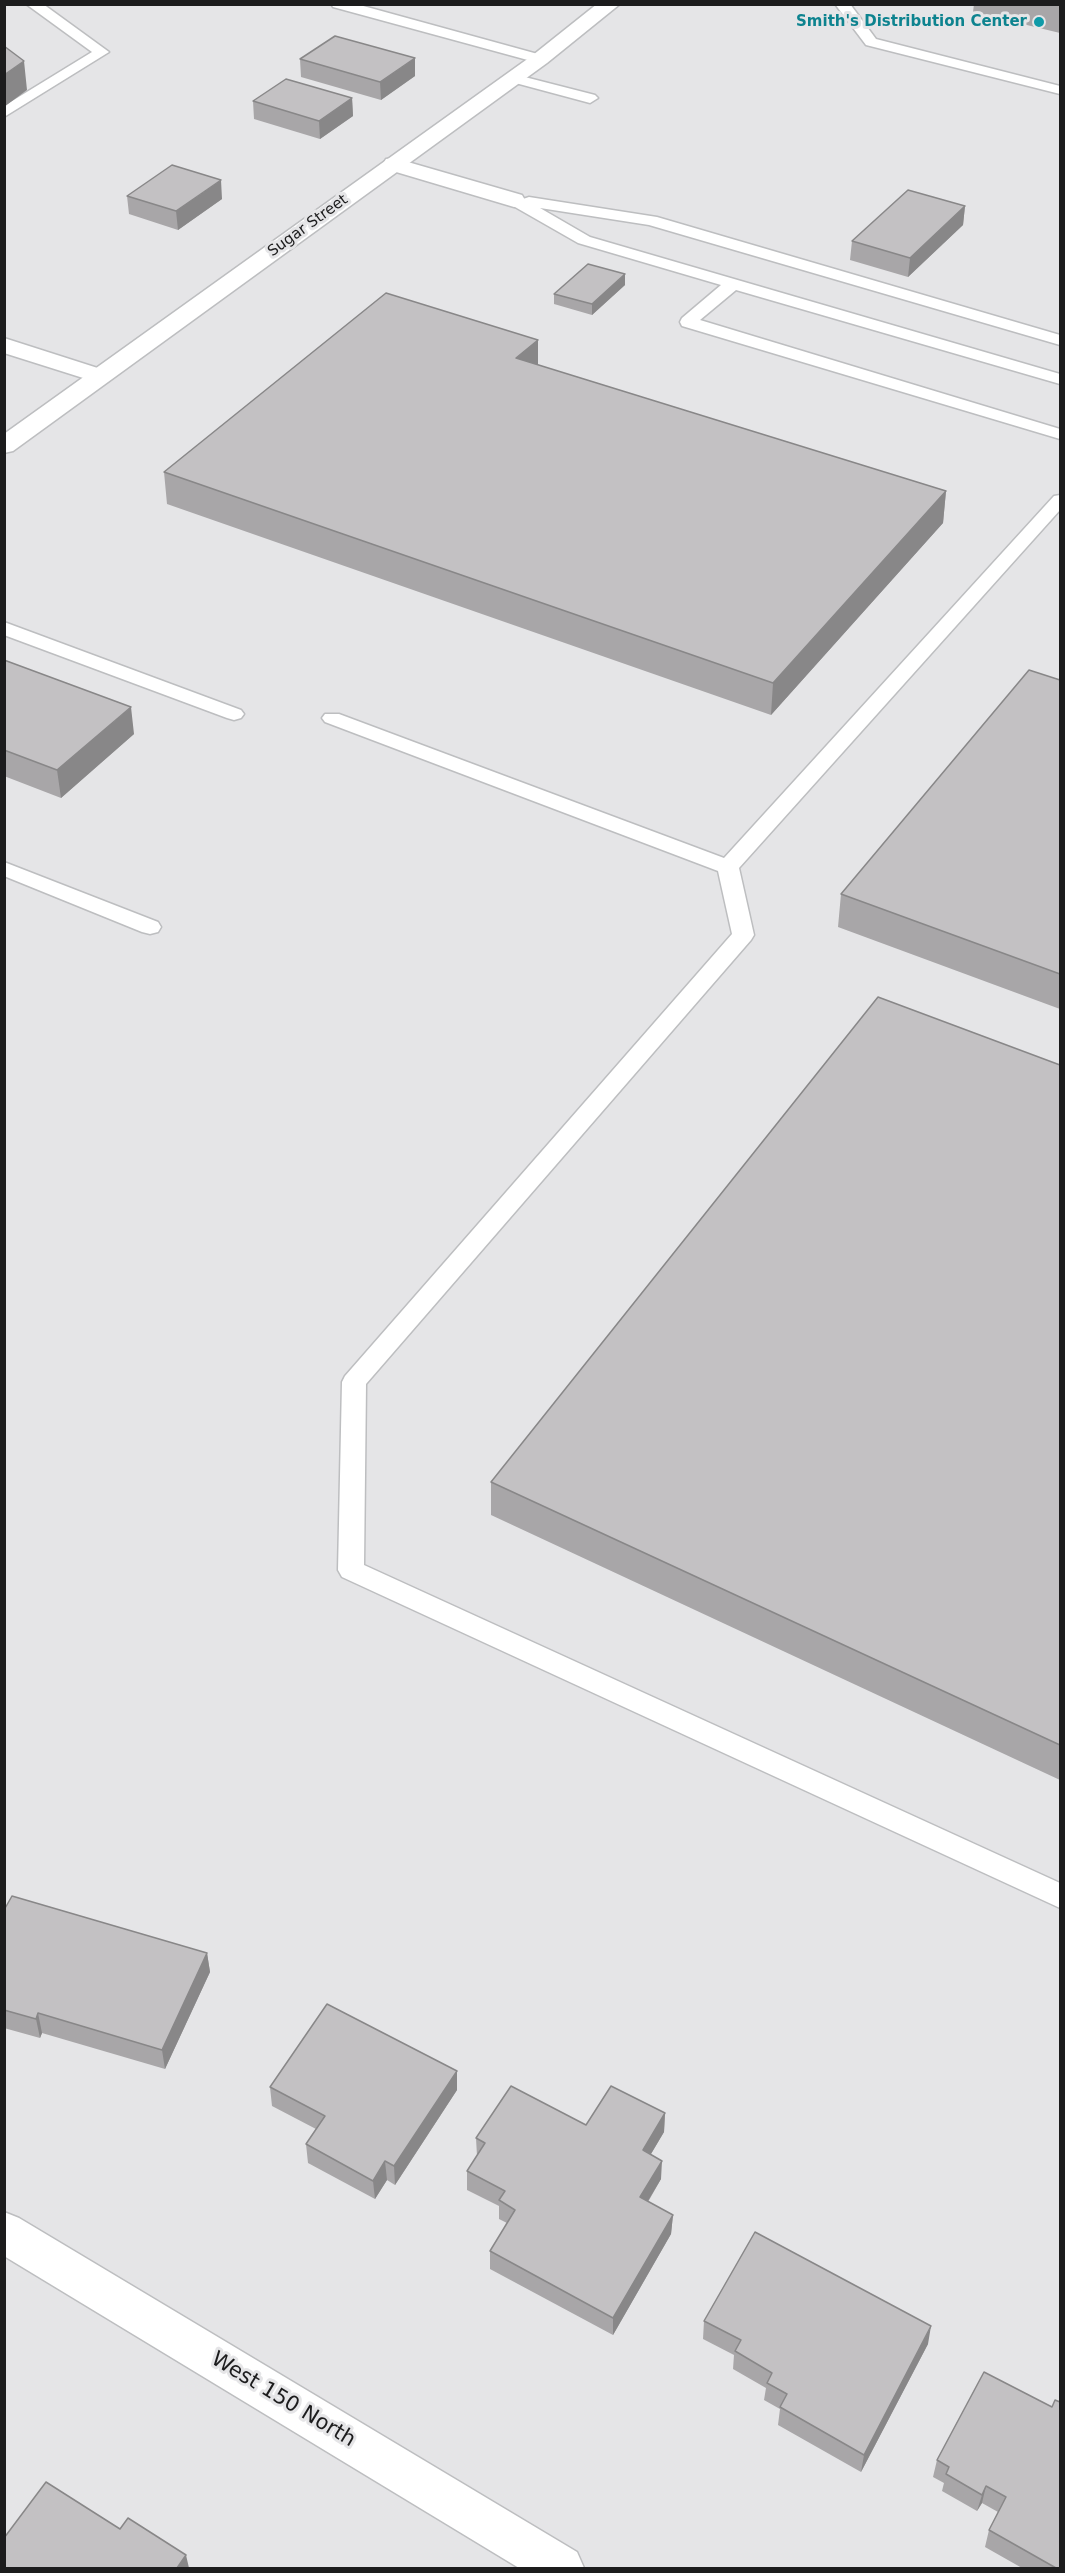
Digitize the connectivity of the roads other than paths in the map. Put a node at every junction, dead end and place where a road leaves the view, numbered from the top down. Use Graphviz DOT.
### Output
graph roads {
  1 [pos="33,4"];
  2 [pos="338,4"];
  3 [pos="396,4"];
  4 [pos="610,4"];
  5 [pos="842,4"];
  6 [pos="380,16"];
  7 [pos="540,59"];
  8 [pos="513,78"];
  9 [pos="1060,90"];
  10 [pos="590,98"];
  11 [pos="4,112"];
  12 [pos="394,164"];
  13 [pos="514,200"];
  14 [pos="733,284"];
  15 [pos="1060,340"];
  16 [pos="4,345"];
  17 [pos="99,376"];
  18 [pos="1060,379"];
  19 [pos="1060,434"];
  20 [pos="4,446"];
  21 [pos="1060,500"];
  22 [pos="4,628"];
  23 [pos="234,714"];
  24 [pos="332,718"];
  25 [pos="728,867"];
  26 [pos="4,868"];
  27 [pos="150,927"];
  28 [pos="1060,1896"];
  29 [pos="4,2232"];
  30 [pos="561,2568"];
  1 -- 11 [label="lane"];
  2 -- 6 [label="lane"];
  3 -- 6 [label="lane"];
  4 -- 7 [label="street, Sugar Street"];
  5 -- 9 [label="lane"];
  6 -- 7 [label="lane"];
  7 -- 8 [label="street, Sugar Street"];
  8 -- 10 [label="lane"];
  8 -- 12 [label="street, Sugar Street"];
  12 -- 13 [label="street"];
  12 -- 17 [label="street, Sugar Street"];
  13 -- 14 [label="lane"];
  13 -- 15 [label="lane"];
  14 -- 18 [label="lane"];
  14 -- 19 [label="lane"];
  16 -- 17 [label="street"];
  17 -- 20 [label="street, Sugar Street"];
  21 -- 25 [label="lane"];
  22 -- 23 [label="lane"];
  24 -- 25 [label="lane"];
  25 -- 28 [label="lane"];
  26 -- 27 [label="lane"];
  29 -- 30 [label="street, West 150 North"];
}
